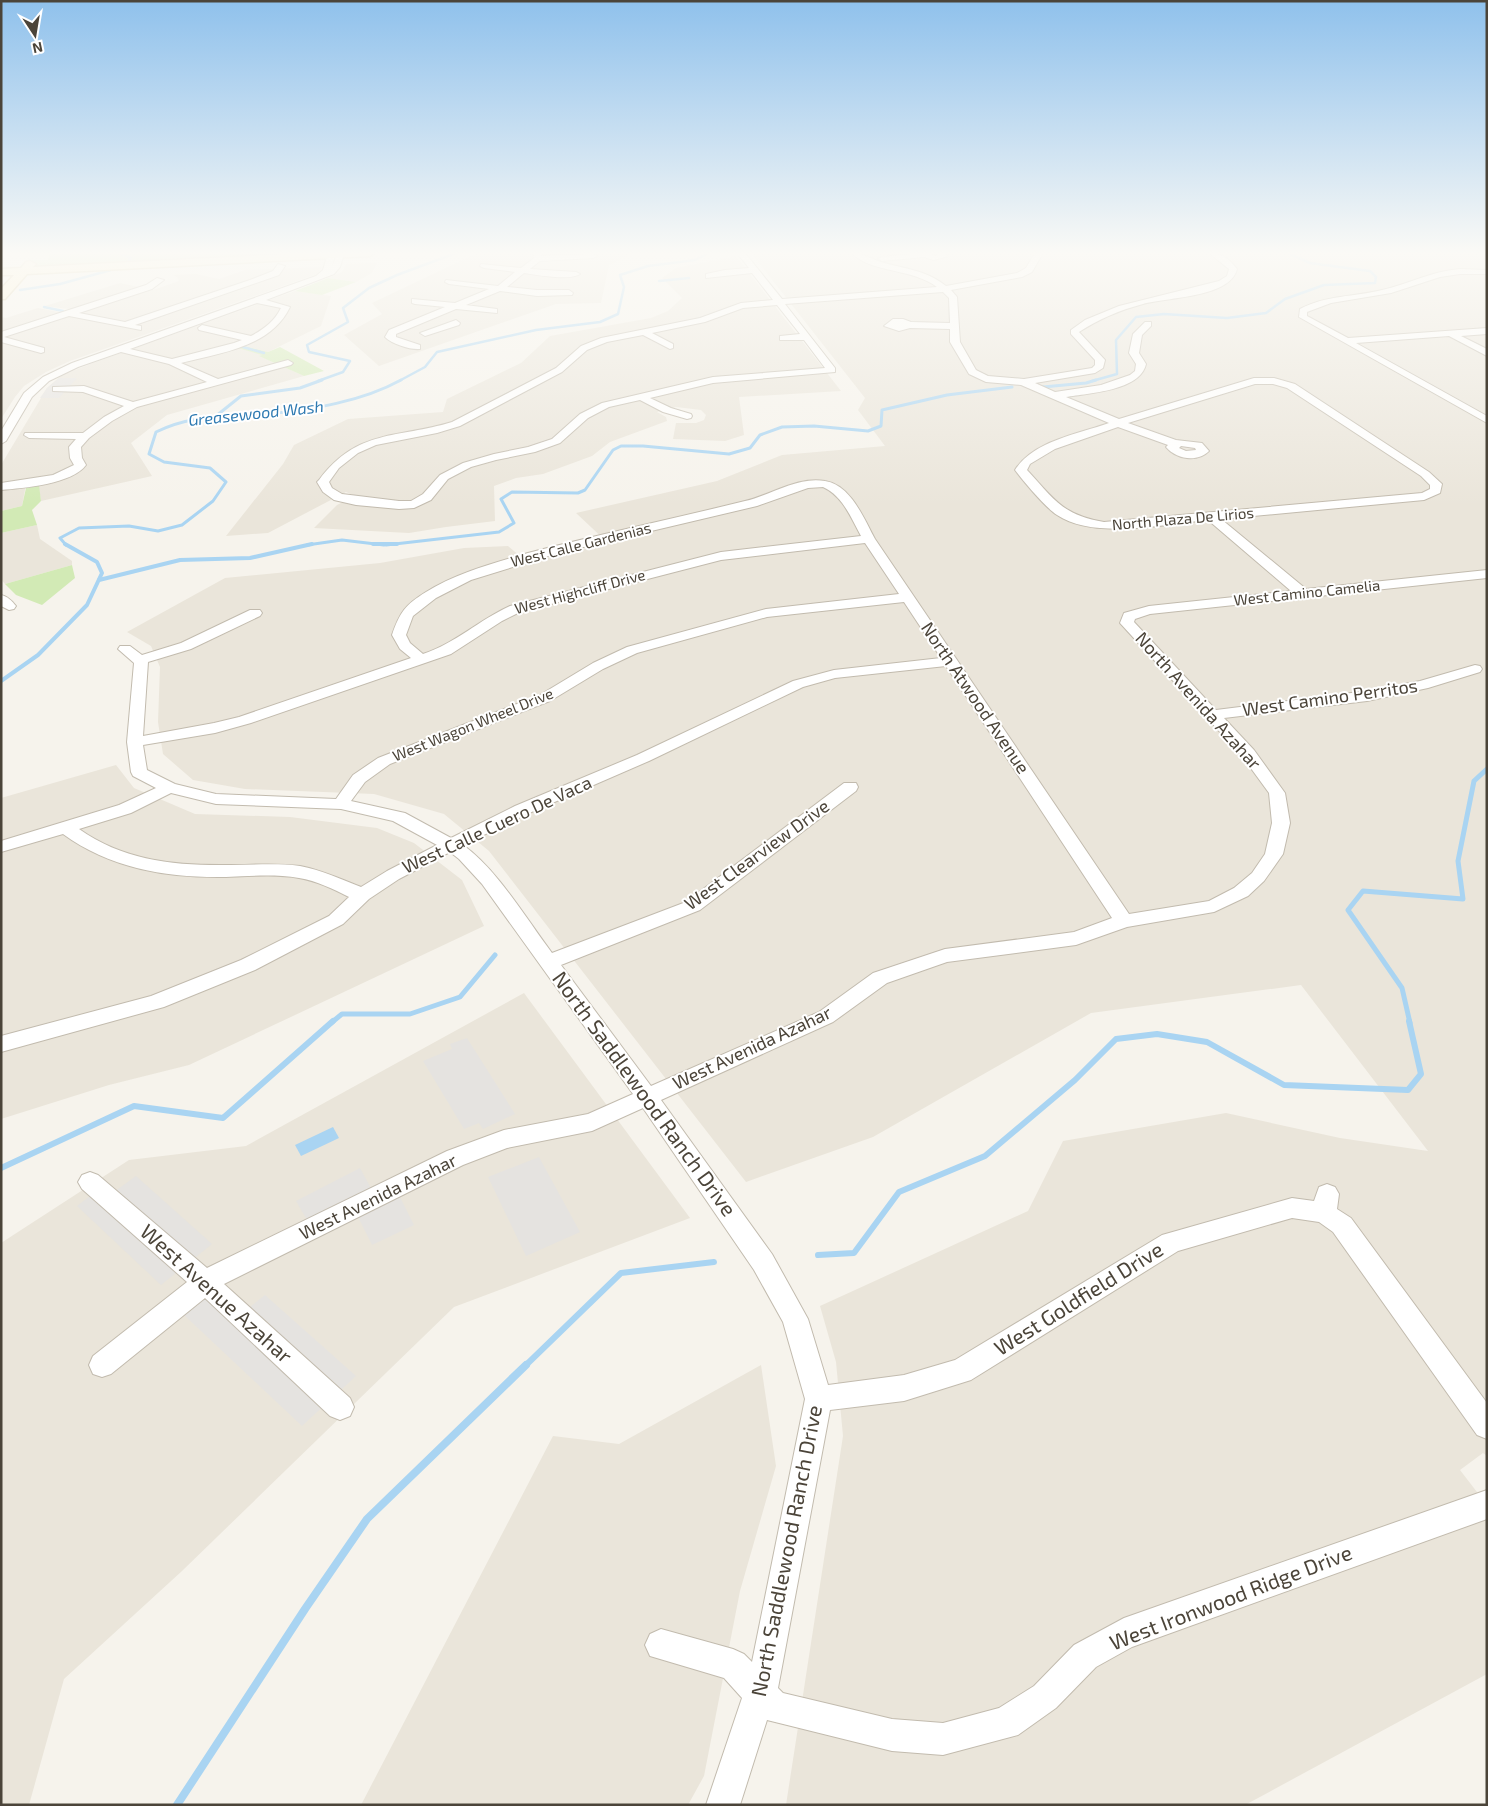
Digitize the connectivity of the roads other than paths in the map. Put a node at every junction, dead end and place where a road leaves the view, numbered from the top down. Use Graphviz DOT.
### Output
graph roads {
  1 [pos="151,337"];
  2 [pos="244,337"];
  3 [pos="256,337"];
  4 [pos="390,337"];
  5 [pos="618,337"];
  6 [pos="654,337"];
  7 [pos="800,337"];
  8 [pos="806,337"];
  9 [pos="955,337"];
  10 [pos="1079,337"];
  11 [pos="1137,337"];
  12 [pos="1340,337"];
  13 [pos="1401,337"];
  14 [pos="1456,337"];
  15 [pos="783,338"];
  16 [pos="1,339"];
  17 [pos="252,339"];
  18 [pos="1347,341"];
  19 [pos="670,346"];
  20 [pos="417,347"];
  21 [pos="120,349"];
  22 [pos="41,350"];
  23 [pos="1487,353"];
  24 [pos="172,362"];
  25 [pos="288,363"];
  26 [pos="560,369"];
  27 [pos="576,370"];
  28 [pos="216,382"];
  29 [pos="1023,382"];
  30 [pos="58,388"];
  31 [pos="1056,395"];
  32 [pos="639,396"];
  33 [pos="133,405"];
  34 [pos="18,413"];
  35 [pos="1,415"];
  36 [pos="687,416"];
  37 [pos="1487,420"];
  38 [pos="1118,423"];
  39 [pos="29,435"];
  40 [pos="85,436"];
  41 [pos="1,441"];
  42 [pos="1176,444"];
  43 [pos="819,480"];
  44 [pos="1,487"];
  45 [pos="1212,517"];
  46 [pos="869,539"];
  47 [pos="1487,574"];
  48 [pos="1302,593"];
  49 [pos="909,596"];
  50 [pos="255,614"];
  51 [pos="1126,615"];
  52 [pos="125,649"];
  53 [pos="421,659"];
  54 [pos="139,660"];
  55 [pos="951,661"];
  56 [pos="1475,669"];
  57 [pos="1213,715"];
  58 [pos="135,742"];
  59 [pos="850,787"];
  60 [pos="170,788"];
  61 [pos="341,804"];
  62 [pos="67,828"];
  63 [pos="451,845"];
  64 [pos="1,846"];
  65 [pos="362,895"];
  66 [pos="1214,906"];
  67 [pos="1124,921"];
  68 [pos="549,962"];
  69 [pos="1,1044"];
  70 [pos="647,1097"];
  71 [pos="90,1182"];
  72 [pos="206,1283"];
  73 [pos="102,1365"];
  74 [pos="819,1399"];
  75 [pos="340,1407"];
  76 [pos="1487,1426"];
  77 [pos="1487,1504"];
  78 [pos="661,1646"];
  79 [pos="760,1692"];
  80 [pos="723,1805"];
  1 -- 21 [label="street"];
  2 -- 17 [label="street"];
  3 -- 17 [label="street"];
  4 -- 20 [label="street"];
  5 -- 26 [label="street"];
  6 -- 19 [label="street"];
  7 -- 15 [label="street"];
  8 -- 32 [label="street"];
  9 -- 29 [label="street"];
  10 -- 29 [label="street"];
  11 -- 31 [label="street"];
  12 -- 18 [label="street"];
  13 -- 18 [label="street"];
  14 -- 23 [label="street"];
  16 -- 22 [label="street"];
  17 -- 24 [label="street"];
  18 -- 37 [label="street"];
  21 -- 24 [label="street"];
  21 -- 34 [label="street"];
  24 -- 28 [label="street"];
  25 -- 28 [label="street"];
  26 -- 27 [label="street"];
  26 -- 32 [label="street"];
  28 -- 33 [label="street"];
  29 -- 31 [label="street"];
  30 -- 33 [label="street"];
  31 -- 38 [label="street"];
  32 -- 36 [label="street"];
  33 -- 40 [label="street"];
  34 -- 35 [label="street"];
  34 -- 41 [label="street"];
  38 -- 42 [label="street"];
  38 -- 45 [label="street, North Plaza De Lirios"];
  38 -- 45 [label="street, North Plaza De Lirios"];
  39 -- 40 [label="street"];
  40 -- 44 [label="street"];
  43 -- 46 [label="street, North Atwood Avenue"];
  43 -- 53 [label="street, West Calle Gardenias"];
  45 -- 48 [label="street"];
  46 -- 49 [label="street, North Atwood Avenue"];
  46 -- 53 [label="street, West Highcliff Drive"];
  47 -- 48 [label="street, West Camino Camelia"];
  48 -- 51 [label="street, West Camino Camelia"];
  49 -- 55 [label="street, North Atwood Avenue"];
  49 -- 61 [label="street, West Wagon Wheel Drive"];
  50 -- 54 [label="street"];
  51 -- 57 [label="street, North Avenida Azahar"];
  52 -- 54 [label="street"];
  53 -- 58 [label="street, West Highcliff Drive"];
  54 -- 58 [label="street, North Saddlewood Ranch Drive"];
  55 -- 63 [label="street, West Calle Cuero De Vaca"];
  55 -- 67 [label="street, North Atwood Avenue"];
  56 -- 57 [label="street, West Camino Perritos"];
  57 -- 66 [label="street, North Avenida Azahar"];
  58 -- 60 [label="street, North Saddlewood Ranch Drive"];
  59 -- 68 [label="street, West Clearview Drive"];
  60 -- 61 [label="street, North Saddlewood Ranch Drive"];
  60 -- 62 [label="street"];
  61 -- 63 [label="street, North Saddlewood Ranch Drive"];
  62 -- 64 [label="street"];
  62 -- 65 [label="street"];
  63 -- 65 [label="street, West Calle Cuero De Vaca"];
  63 -- 68 [label="street, North Saddlewood Ranch Drive"];
  65 -- 69 [label="street, West Calle Cuero De Vaca"];
  66 -- 67 [label="street, West Avenida Azahar"];
  67 -- 70 [label="street, West Avenida Azahar"];
  68 -- 70 [label="street, North Saddlewood Ranch Drive"];
  70 -- 72 [label="street, West Avenida Azahar"];
  70 -- 74 [label="street, North Saddlewood Ranch Drive"];
  71 -- 72 [label="street, West Avenue Azahar"];
  72 -- 73 [label="street, West Avenida Azahar"];
  72 -- 75 [label="street, West Avenue Azahar"];
  74 -- 76 [label="street, West Goldfield Drive"];
  74 -- 79 [label="street, North Saddlewood Ranch Drive"];
  77 -- 79 [label="street, West Ironwood Ridge Drive"];
  78 -- 79 [label="street, West Ironwood Ridge Drive"];
  79 -- 80 [label="street, North Saddlewood Ranch Drive"];
}
